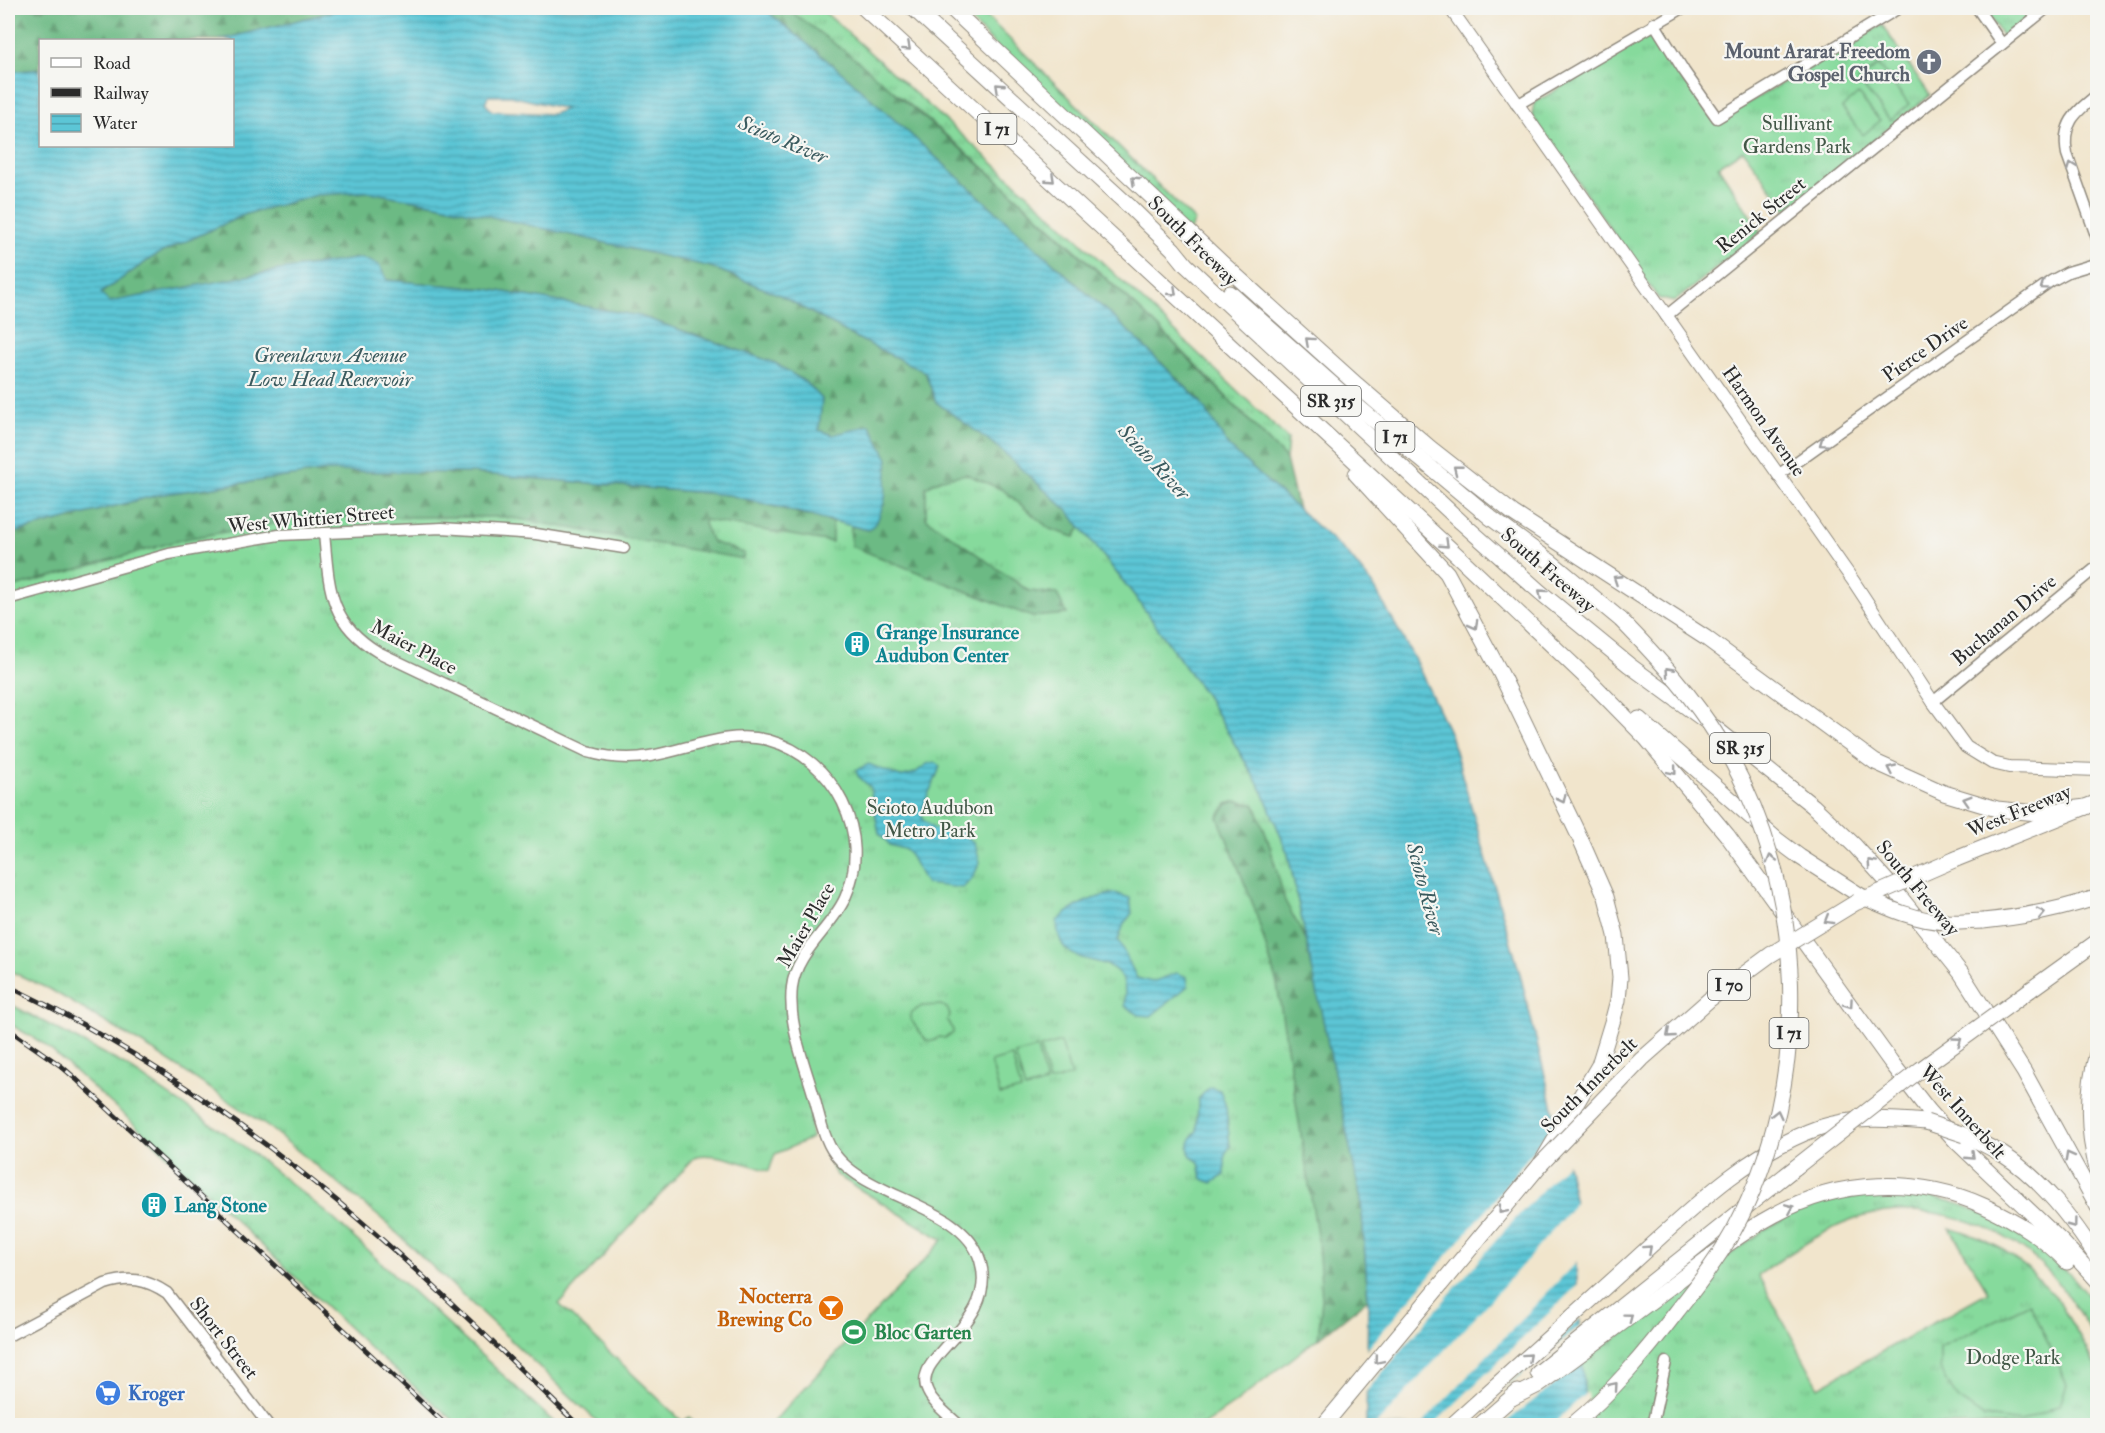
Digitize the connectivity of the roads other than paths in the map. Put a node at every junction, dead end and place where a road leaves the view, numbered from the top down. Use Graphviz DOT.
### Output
graph roads {
  1 [pos="864,8"];
  2 [pos="913,8"];
  3 [pos="951,8"];
  4 [pos="1450,8"];
  5 [pos="1683,8"];
  6 [pos="1899,8"];
  7 [pos="1977,8"];
  8 [pos="2047,8"];
  9 [pos="1654,23"];
  10 [pos="2002,44"];
  11 [pos="2097,94"];
  12 [pos="1517,105"];
  13 [pos="2097,241"];
  14 [pos="1173,249"];
  15 [pos="2097,264"];
  16 [pos="1666,316"];
  17 [pos="1263,375"];
  18 [pos="1778,475"];
  19 [pos="324,533"];
  20 [pos="624,548"];
  21 [pos="2097,566"];
  22 [pos="8,599"];
  23 [pos="1561,653"];
  24 [pos="1933,702"];
  25 [pos="2097,770"];
  26 [pos="2092,805"];
  27 [pos="1956,859"];
  28 [pos="2097,897"];
  29 [pos="2097,941"];
  30 [pos="2097,1050"];
  31 [pos="1540,1165"];
  32 [pos="2097,1172"];
  33 [pos="2097,1207"];
  34 [pos="2097,1259"];
  35 [pos="2097,1281"];
  36 [pos="2097,1292"];
  37 [pos="8,1336"];
  38 [pos="1666,1362"];
  39 [pos="1512,1398"];
  40 [pos="1325,1424"];
  41 [pos="269,1425"];
  42 [pos="960,1425"];
  43 [pos="1451,1425"];
  44 [pos="1479,1425"];
  45 [pos="1571,1425"];
  46 [pos="1652,1425"];
  1 -- 17 [label="highway, I 71, one-way"];
  14 -- 2 [label="highway, South Freeway / I 71, one-way"];
  26 -- 3 [label="highway, one-way"];
  4 -- 12 [label="main road, Harmon Avenue"];
  5 -- 9 [label="street"];
  6 -- 9 [label="street"];
  7 -- 10 [label="street"];
  8 -- 10 [label="street, Renick Street"];
  9 -- 12 [label="street"];
  10 -- 16 [label="street, Renick Street"];
  13 -- 11 [label="street, one-way"];
  12 -- 16 [label="main road, Harmon Avenue"];
  33 -- 14 [label="highway, South Freeway / SR 315, one-way"];
  45 -- 14 [label="highway, I 71, one-way, bridge"];
  15 -- 18 [label="street, Pierce Drive, one-way"];
  16 -- 18 [label="main road, Harmon Avenue"];
  17 -- 23 [label="highway, SR 315, one-way"];
  17 -- 31 [label="highway, I 71, one-way, bridge"];
  18 -- 24 [label="main road, Harmon Avenue"];
  19 -- 20 [label="street, West Whittier Street"];
  19 -- 22 [label="street, West Whittier Street"];
  19 -- 42 [label="street, Maier Place"];
  21 -- 24 [label="street, Buchanan Drive"];
  23 -- 28 [label="highway, one-way, bridge"];
  23 -- 35 [label="highway, West Innerbelt / SR 315, one-way"];
  24 -- 25 [label="main road, Harmon Avenue"];
  26 -- 27 [label="highway, West Freeway / I 70"];
  27 -- 31 [label="highway, South Innerbelt / I 70, one-way, bridge"];
  39 -- 29 [label="highway, one-way, bridge"];
  30 -- 32 [label="highway"];
  31 -- 40 [label="highway, South Innerbelt / I 70, one-way"];
  43 -- 34 [label="highway, one-way, bridge"];
  39 -- 36 [label="highway, one-way"];
  37 -- 41 [label="street, Short Street"];
  38 -- 46 [label="street"];
  39 -- 44 [label="highway"];
}
